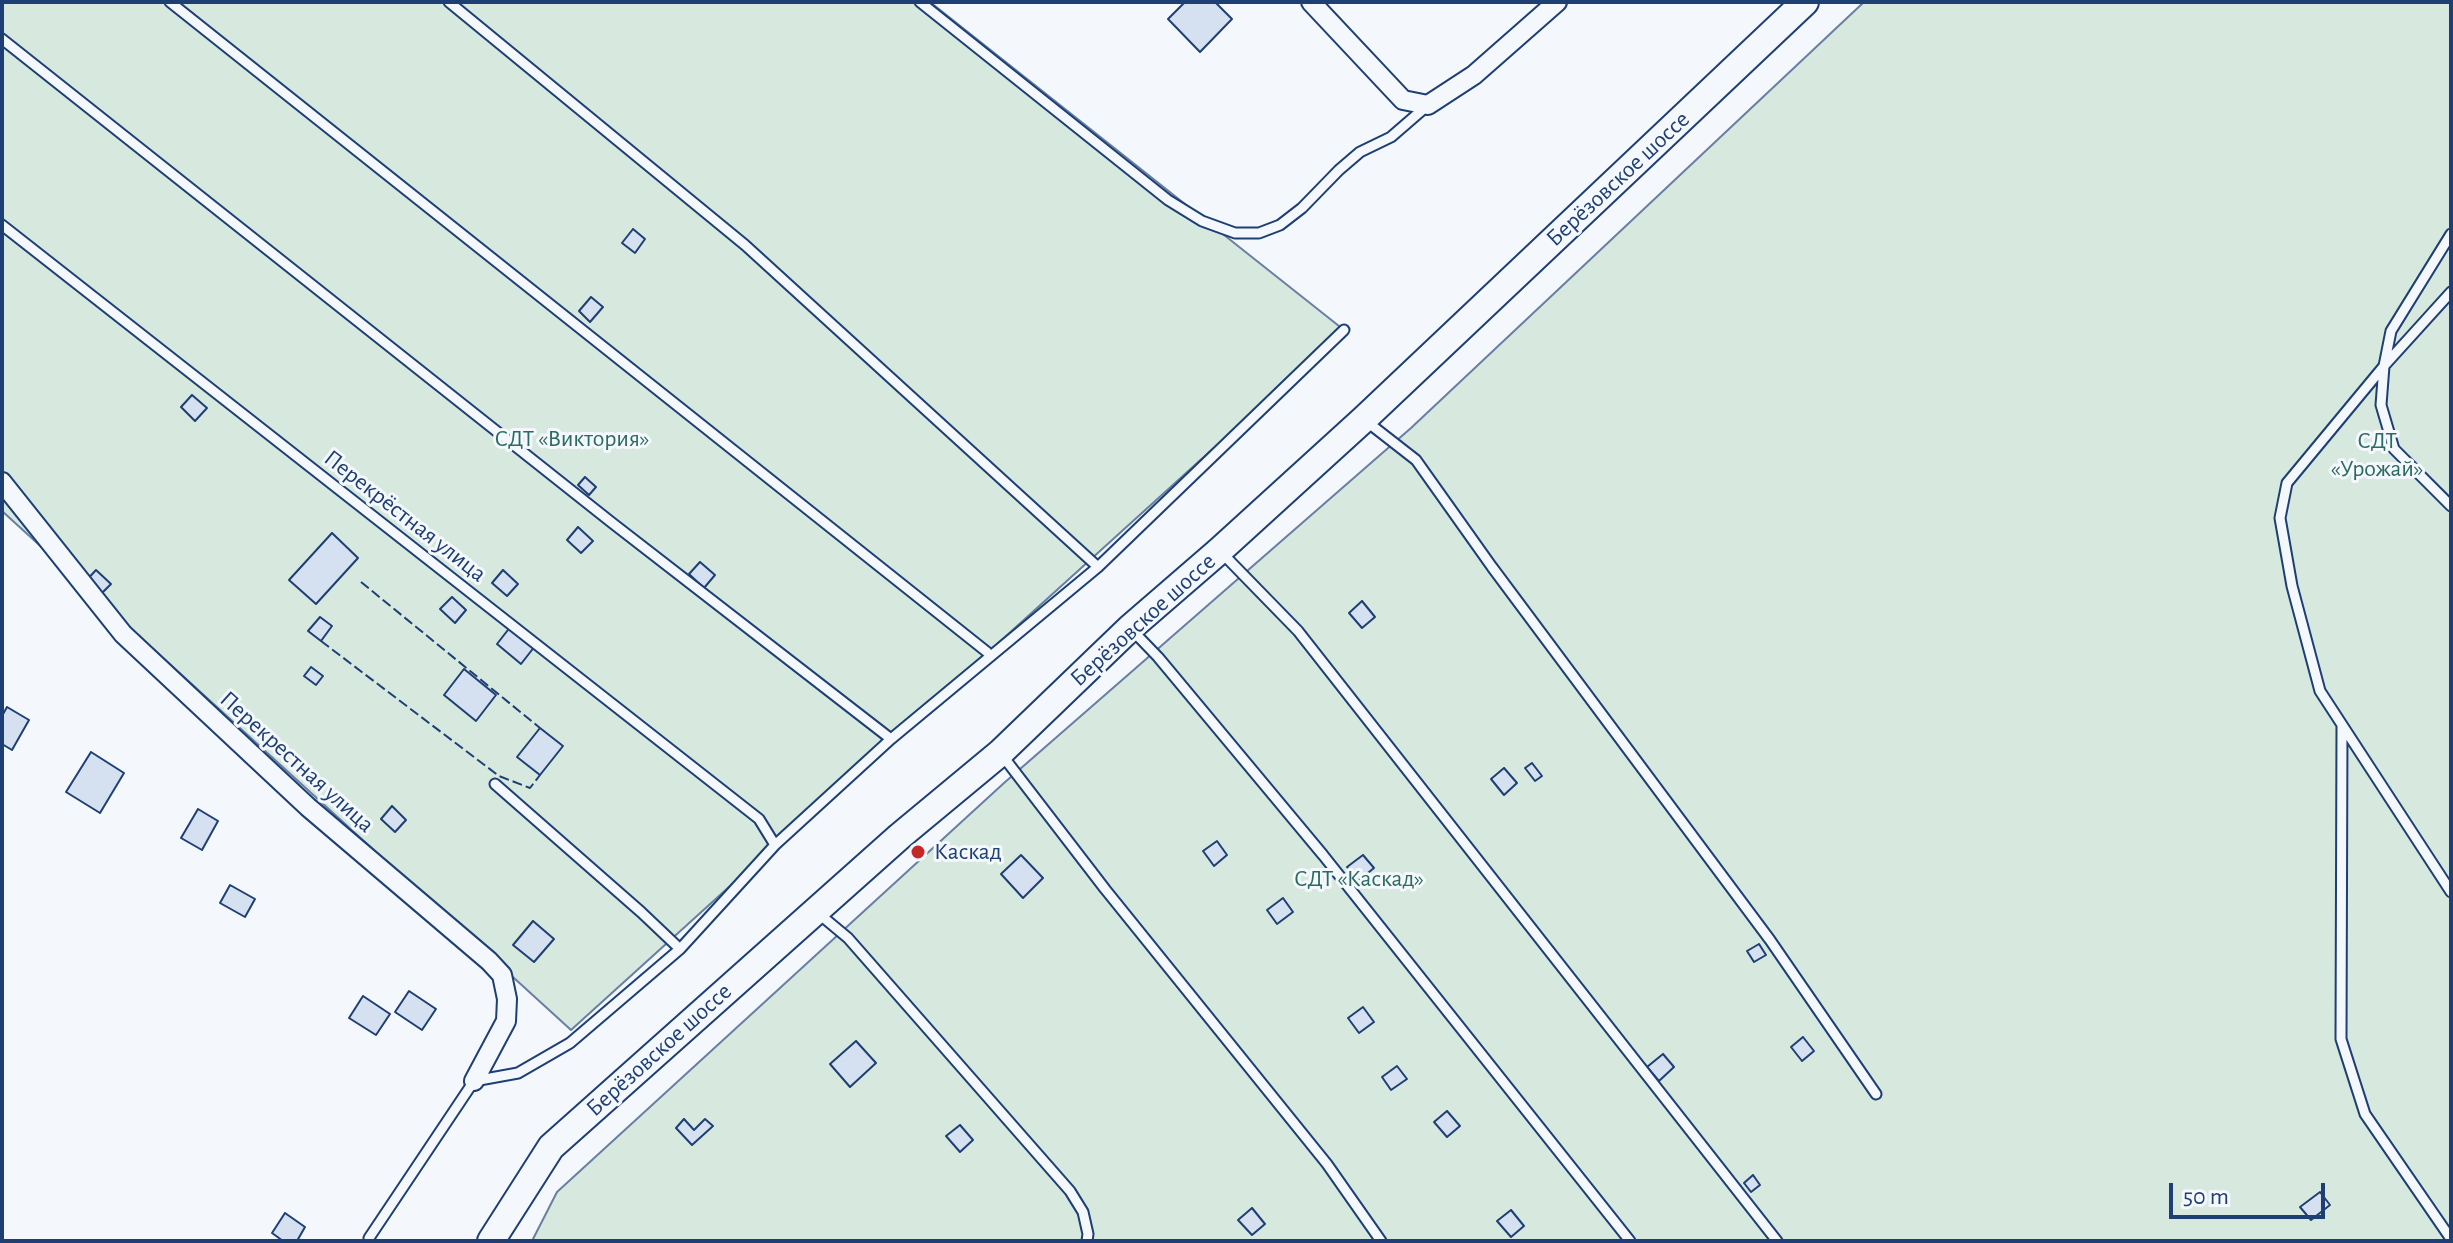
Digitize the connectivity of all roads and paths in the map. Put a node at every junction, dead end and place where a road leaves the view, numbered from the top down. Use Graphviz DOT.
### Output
graph roads {
  1 [pos="170,2"];
  2 [pos="449,2"];
  3 [pos="920,2"];
  4 [pos="1311,2"];
  5 [pos="1557,2"];
  6 [pos="1805,2"];
  7 [pos="2,39"];
  8 [pos="1428,105"];
  9 [pos="2,225"];
  10 [pos="2451,234"];
  11 [pos="2451,292"];
  12 [pos="1344,330"];
  13 [pos="2384,366"];
  14 [pos="1364,419"];
  15 [pos="2,482"];
  16 [pos="2451,506"];
  17 [pos="1219,551"];
  18 [pos="1098,567"];
  19 [pos="1130,628"];
  20 [pos="987,652"];
  21 [pos="2342,725"];
  22 [pos="891,739"];
  23 [pos="1000,753"];
  24 [pos="495,784"];
  25 [pos="775,845"];
  26 [pos="2451,892"];
  27 [pos="815,911"];
  28 [pos="680,949"];
  29 [pos="474,1081"];
  30 [pos="1876,1094"];
  31 [pos="369,1238"];
  32 [pos="2451,1239"];
  33 [pos="491,1241"];
  34 [pos="1087,1241"];
  35 [pos="1381,1241"];
  36 [pos="1630,1241"];
  37 [pos="1777,1241"];
  1 -- 20 [label="lane"];
  2 -- 18 [label="lane"];
  3 -- 8 [label="lane"];
  4 -- 8 [label="street"];
  5 -- 8 [label="street"];
  6 -- 14 [label="street, Берёзовское шоссе"];
  7 -- 22 [label="lane"];
  9 -- 25 [label="lane, Перекрёстная улица"];
  10 -- 13 [label="lane"];
  11 -- 13 [label="lane"];
  12 -- 18 [label="lane"];
  13 -- 16 [label="lane"];
  13 -- 21 [label="lane"];
  14 -- 17 [label="street, Берёзовское шоссе"];
  14 -- 30 [label="lane"];
  15 -- 29 [label="street, Перекрестная улица"];
  17 -- 19 [label="street, Берёзовское шоссе"];
  17 -- 37 [label="lane"];
  18 -- 22 [label="lane"];
  19 -- 23 [label="street, Берёзовское шоссе"];
  19 -- 36 [label="lane"];
  21 -- 26 [label="lane"];
  21 -- 32 [label="lane"];
  22 -- 25 [label="lane"];
  23 -- 27 [label="street, Берёзовское шоссе"];
  23 -- 35 [label="lane"];
  24 -- 28 [label="lane"];
  25 -- 28 [label="lane"];
  27 -- 33 [label="street, Берёзовское шоссе"];
  27 -- 34 [label="lane"];
  28 -- 29 [label="lane"];
  29 -- 31 [label="lane"];
}
